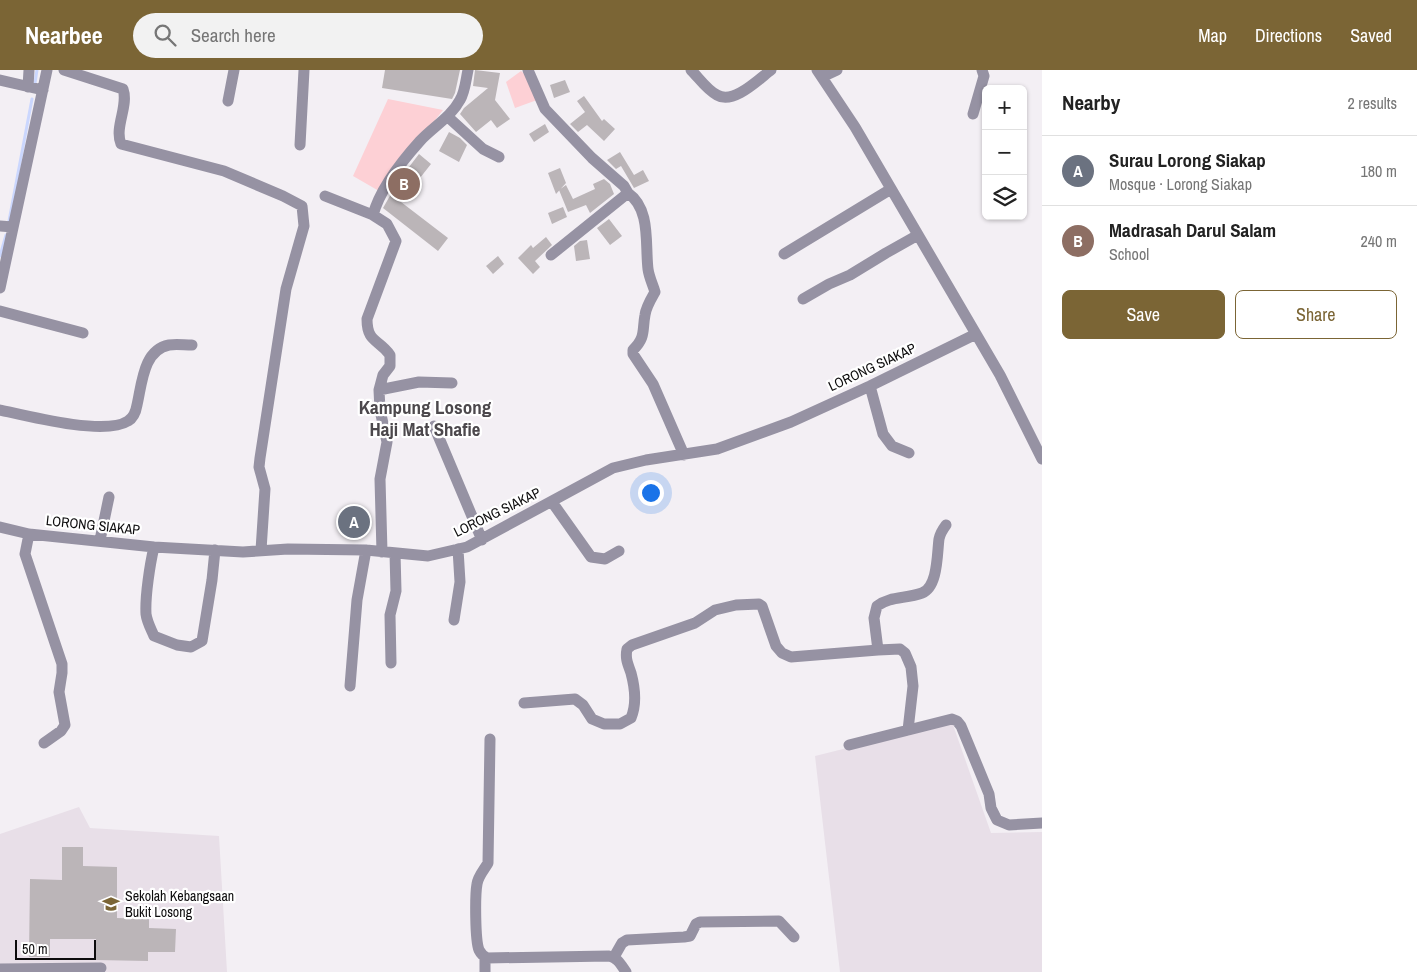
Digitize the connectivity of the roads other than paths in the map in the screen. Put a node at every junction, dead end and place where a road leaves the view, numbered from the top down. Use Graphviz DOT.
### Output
graph roads {
  1 [pos="29,70"];
  2 [pos="47,70"];
  3 [pos="64,70"];
  4 [pos="234,70"];
  5 [pos="304,70"];
  6 [pos="468,70"];
  7 [pos="528,70"];
  8 [pos="691,70"];
  9 [pos="771,70"];
  10 [pos="837,70"];
  11 [pos="982,70"];
  12 [pos="820,74"];
  13 [pos="0,80"];
  14 [pos="28,87"];
  15 [pos="43,90"];
  16 [pos="228,102"];
  17 [pos="973,114"];
  18 [pos="448,116"];
  19 [pos="300,145"];
  20 [pos="499,157"];
  21 [pos="891,189"];
  22 [pos="628,193"];
  23 [pos="326,196"];
  24 [pos="372,215"];
  25 [pos="0,226"];
  26 [pos="13,227"];
  27 [pos="918,236"];
  28 [pos="784,254"];
  29 [pos="551,255"];
  30 [pos="0,288"];
  31 [pos="803,299"];
  32 [pos="0,311"];
  33 [pos="83,333"];
  34 [pos="976,334"];
  35 [pos="192,345"];
  36 [pos="452,383"];
  37 [pos="870,386"];
  38 [pos="379,390"];
  39 [pos="0,410"];
  40 [pos="434,426"];
  41 [pos="909,453"];
  42 [pos="684,455"];
  43 [pos="1042,459"];
  44 [pos="109,496"];
  45 [pos="552,502"];
  46 [pos="946,525"];
  47 [pos="0,527"];
  48 [pos="28,534"];
  49 [pos="100,540"];
  50 [pos="482,540"];
  51 [pos="154,546"];
  52 [pos="458,549"];
  53 [pos="215,550"];
  54 [pos="261,550"];
  55 [pos="366,550"];
  56 [pos="619,550"];
  57 [pos="382,552"];
  58 [pos="395,553"];
  59 [pos="454,620"];
  60 [pos="878,650"];
  61 [pos="391,663"];
  62 [pos="350,686"];
  63 [pos="524,704"];
  64 [pos="908,730"];
  65 [pos="490,739"];
  66 [pos="44,743"];
  67 [pos="849,745"];
  68 [pos="1042,823"];
  69 [pos="794,937"];
  70 [pos="486,957"];
  71 [pos="614,957"];
  72 [pos="101,968"];
  73 [pos="0,969"];
  74 [pos="485,972"];
  75 [pos="626,972"];
  1 -- 14 [label="street"];
  2 -- 15 [label="street"];
  3 -- 54 [label="street"];
  4 -- 16 [label="street"];
  5 -- 19 [label="street"];
  6 -- 18 [label="street"];
  7 -- 22 [label="street"];
  8 -- 9 [label="street"];
  10 -- 12 [label="street"];
  11 -- 17 [label="street"];
  12 -- 21 [label="street"];
  13 -- 14 [label="street"];
  14 -- 15 [label="street"];
  15 -- 26 [label="street"];
  18 -- 20 [label="street"];
  18 -- 24 [label="street"];
  21 -- 27 [label="street"];
  21 -- 28 [label="street"];
  22 -- 29 [label="street"];
  22 -- 42 [label="street"];
  23 -- 24 [label="street"];
  24 -- 38 [label="street"];
  25 -- 26 [label="street"];
  26 -- 30 [label="street"];
  27 -- 31 [label="street"];
  27 -- 34 [label="street"];
  32 -- 33 [label="street"];
  34 -- 37 [label="street, LORONG SIAKAP"];
  34 -- 43 [label="street"];
  35 -- 39 [label="street"];
  36 -- 38 [label="street"];
  37 -- 41 [label="street"];
  37 -- 42 [label="street, LORONG SIAKAP"];
  38 -- 57 [label="street"];
  40 -- 50 [label="street"];
  42 -- 45 [label="street, LORONG SIAKAP"];
  44 -- 49 [label="street"];
  45 -- 50 [label="street, LORONG SIAKAP"];
  45 -- 56 [label="street"];
  46 -- 60 [label="street"];
  47 -- 48 [label="street, LORONG SIAKAP"];
  48 -- 49 [label="street, LORONG SIAKAP"];
  48 -- 66 [label="street"];
  49 -- 51 [label="street, LORONG SIAKAP"];
  50 -- 52 [label="street, LORONG SIAKAP"];
  51 -- 53 [label="street, LORONG SIAKAP"];
  51 -- 53 [label="street"];
  52 -- 58 [label="street, LORONG SIAKAP"];
  52 -- 59 [label="street"];
  53 -- 54 [label="street, LORONG SIAKAP"];
  54 -- 55 [label="street, LORONG SIAKAP"];
  55 -- 57 [label="street, LORONG SIAKAP"];
  55 -- 62 [label="street"];
  57 -- 58 [label="street, LORONG SIAKAP"];
  58 -- 61 [label="street"];
  60 -- 63 [label="street"];
  60 -- 64 [label="street"];
  64 -- 67 [label="street"];
  64 -- 68 [label="street"];
  65 -- 70 [label="street"];
  69 -- 71 [label="street"];
  70 -- 71 [label="street"];
  70 -- 74 [label="street"];
  71 -- 75 [label="street"];
  72 -- 73 [label="street"];
}
